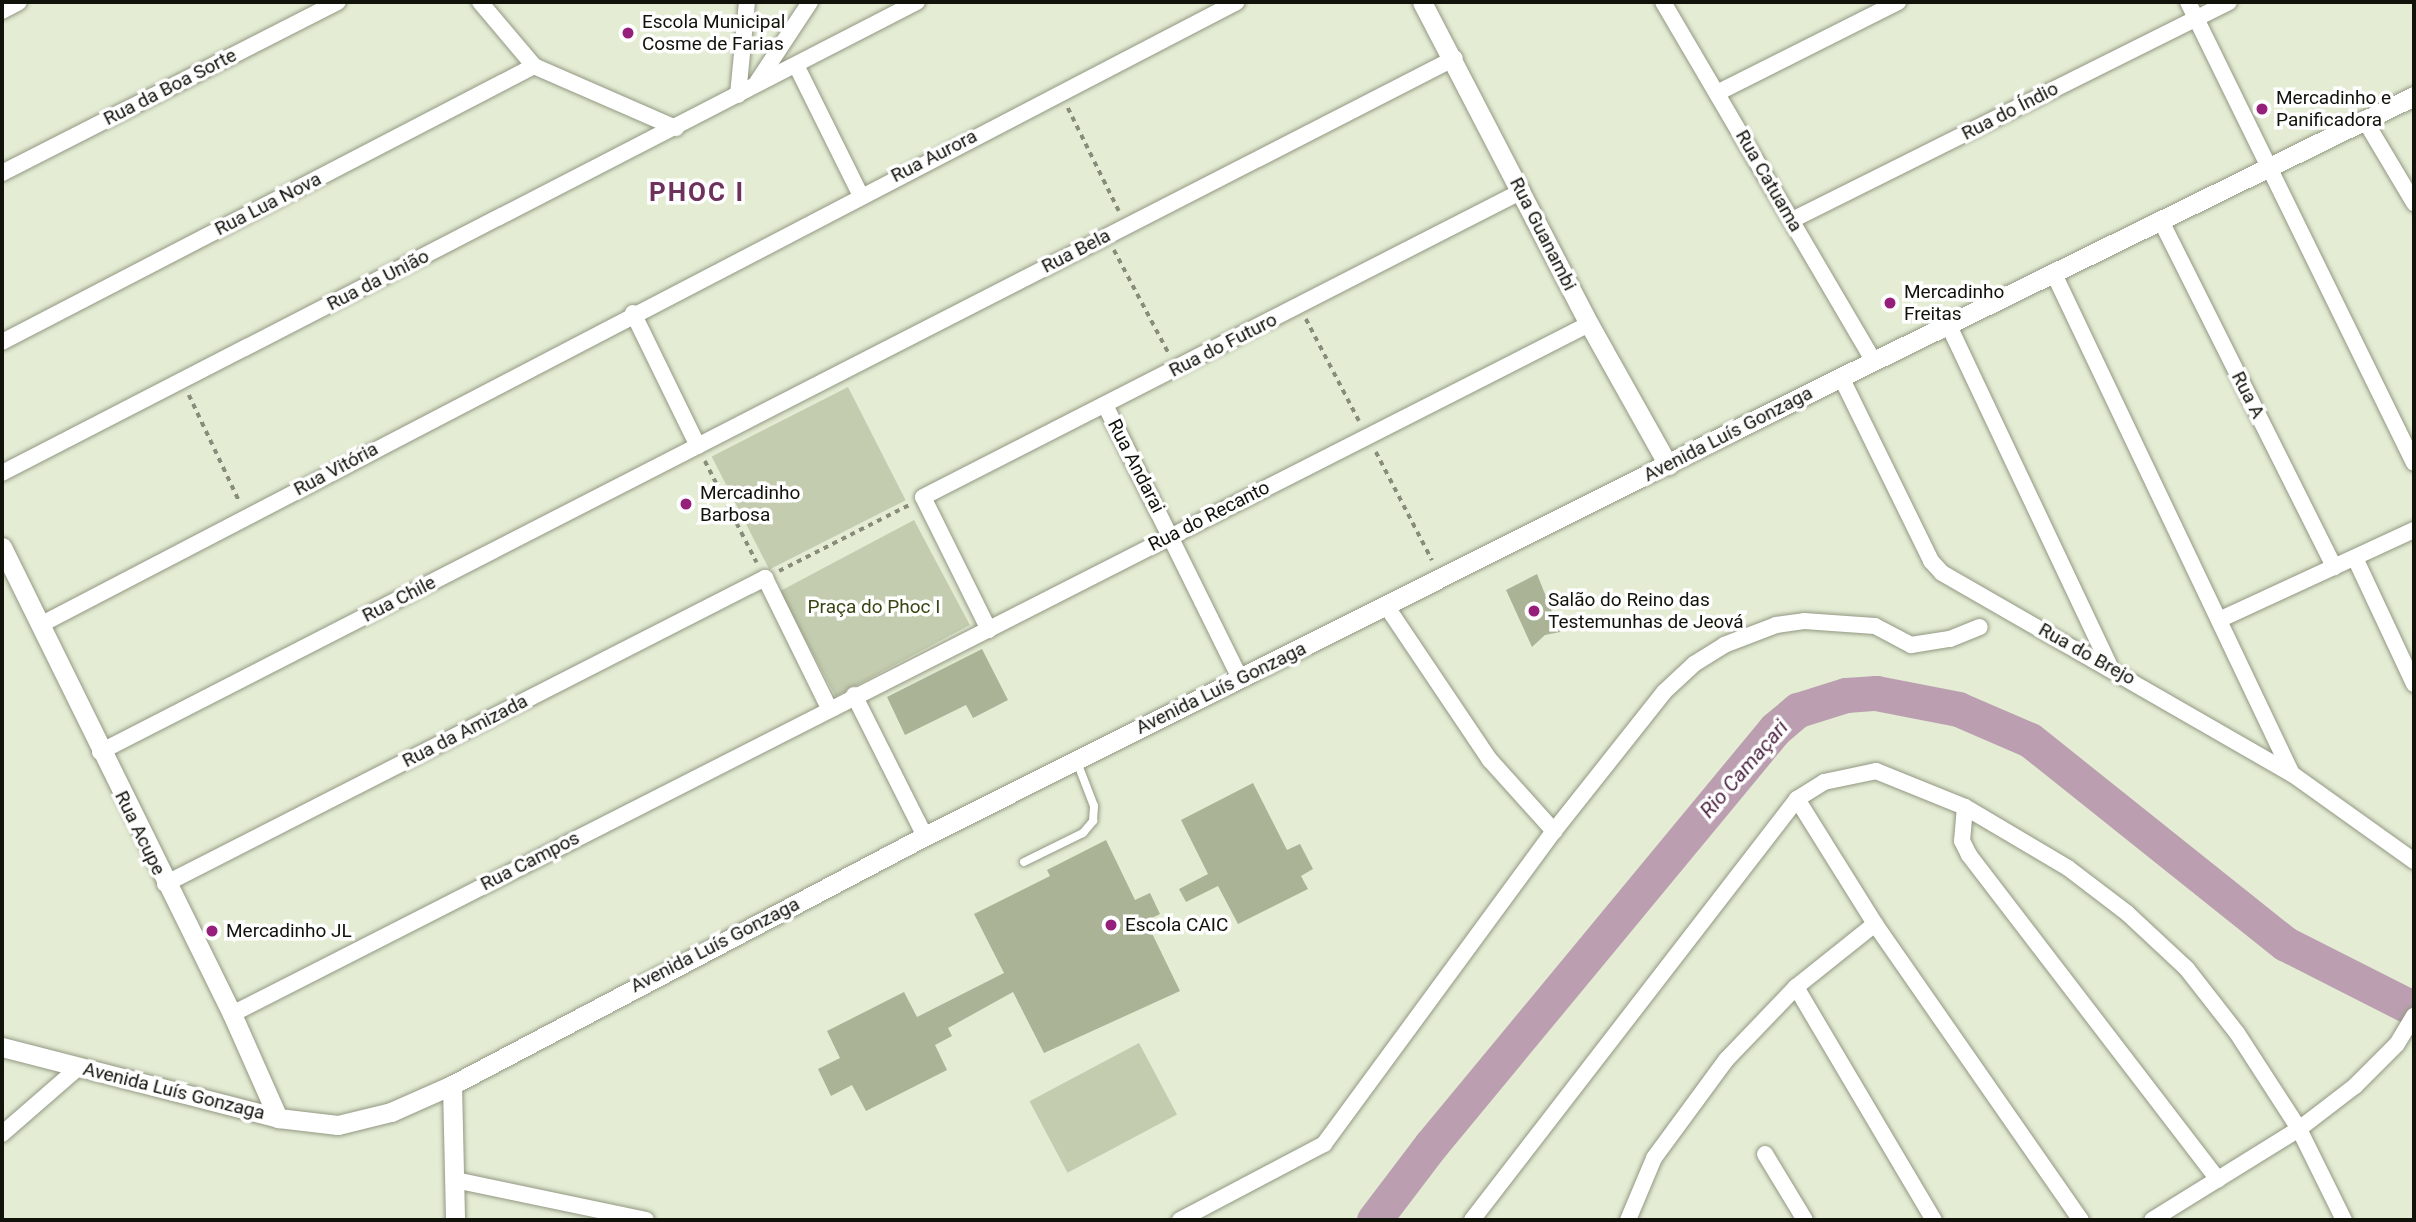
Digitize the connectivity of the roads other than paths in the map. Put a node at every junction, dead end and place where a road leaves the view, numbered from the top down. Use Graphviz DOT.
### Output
graph roads {
  1 [pos="19,2"];
  2 [pos="338,2"];
  3 [pos="480,2"];
  4 [pos="747,2"];
  5 [pos="810,2"];
  6 [pos="917,2"];
  7 [pos="1237,2"];
  8 [pos="1422,2"];
  9 [pos="1663,2"];
  10 [pos="1898,2"];
  11 [pos="2188,2"];
  12 [pos="2229,2"];
  13 [pos="2,10"];
  14 [pos="2196,18"];
  15 [pos="1455,58"];
  16 [pos="796,65"];
  17 [pos="534,66"];
  18 [pos="754,86"];
  19 [pos="1717,93"];
  20 [pos="738,95"];
  21 [pos="2414,96"];
  22 [pos="2364,119"];
  23 [pos="676,128"];
  24 [pos="2269,167"];
  25 [pos="2,173"];
  26 [pos="1522,191"];
  27 [pos="860,194"];
  28 [pos="2414,203"];
  29 [pos="1792,220"];
  30 [pos="2162,223"];
  31 [pos="2054,274"];
  32 [pos="633,313"];
  33 [pos="1589,324"];
  34 [pos="1949,326"];
  35 [pos="2,342"];
  36 [pos="1874,362"];
  37 [pos="1841,377"];
  38 [pos="1105,405"];
  39 [pos="698,446"];
  40 [pos="2414,463"];
  41 [pos="1668,465"];
  42 [pos="2,473"];
  43 [pos="2414,530"];
  44 [pos="1171,535"];
  45 [pos="2,547"];
  46 [pos="2355,558"];
  47 [pos="2334,567"];
  48 [pos="1387,607"];
  49 [pos="2221,619"];
  50 [pos="40,625"];
  51 [pos="1980,627"];
  52 [pos="989,630"];
  53 [pos="2409,657"];
  54 [pos="2109,665"];
  55 [pos="1240,678"];
  56 [pos="2414,684"];
  57 [pos="854,695"];
  58 [pos="829,708"];
  59 [pos="100,752"];
  60 [pos="1076,761"];
  61 [pos="2292,774"];
  62 [pos="1797,799"];
  63 [pos="1965,807"];
  64 [pos="1554,831"];
  65 [pos="925,836"];
  66 [pos="2414,861"];
  67 [pos="1024,862"];
  68 [pos="165,884"];
  69 [pos="1875,924"];
  70 [pos="1796,987"];
  71 [pos="232,1014"];
  72 [pos="2414,1016"];
  73 [pos="2,1047"];
  74 [pos="79,1067"];
  75 [pos="452,1085"];
  76 [pos="278,1118"];
  77 [pos="2299,1129"];
  78 [pos="2,1134"];
  79 [pos="1765,1154"];
  80 [pos="2218,1179"];
  81 [pos="455,1180"];
  82 [pos="455,1220"];
  83 [pos="646,1220"];
  84 [pos="1180,1220"];
  85 [pos="1472,1220"];
  86 [pos="1628,1220"];
  87 [pos="1805,1220"];
  88 [pos="1934,1220"];
  89 [pos="2081,1220"];
  90 [pos="2152,1220"];
  91 [pos="2344,1220"];
  1 -- 13 [label="street"];
  2 -- 25 [label="street, Rua da Boa Sorte"];
  3 -- 17 [label="street"];
  4 -- 20 [label="street"];
  5 -- 18 [label="street"];
  6 -- 16 [label="street, Rua da União"];
  7 -- 27 [label="street, Rua Aurora"];
  8 -- 15 [label="street, Rua Guanambi"];
  9 -- 19 [label="street, Rua Catuama"];
  10 -- 19 [label="street"];
  11 -- 14 [label="street"];
  12 -- 14 [label="street, Rua do Índio"];
  14 -- 24 [label="street"];
  14 -- 29 [label="street, Rua do Índio"];
  15 -- 26 [label="street, Rua Guanambi"];
  15 -- 39 [label="street, Rua Bela"];
  16 -- 18 [label="street, Rua da União"];
  16 -- 27 [label="street"];
  17 -- 23 [label="street"];
  17 -- 35 [label="street, Rua Lua Nova"];
  18 -- 20 [label="street, Rua da União"];
  19 -- 29 [label="street, Rua Catuama"];
  20 -- 23 [label="street, Rua da União"];
  21 -- 22 [label="street, Avenida Luís Gonzaga"];
  22 -- 24 [label="street, Avenida Luís Gonzaga"];
  22 -- 28 [label="street"];
  23 -- 42 [label="street, Rua da União"];
  24 -- 30 [label="street, Avenida Luís Gonzaga"];
  24 -- 40 [label="street"];
  26 -- 33 [label="street, Rua Guanambi"];
  26 -- 38 [label="street, Rua do Futuro"];
  27 -- 32 [label="street, Rua Aurora"];
  29 -- 36 [label="street, Rua Catuama"];
  30 -- 31 [label="street, Avenida Luís Gonzaga"];
  30 -- 47 [label="street, Rua A"];
  31 -- 34 [label="street, Avenida Luís Gonzaga"];
  31 -- 49 [label="street"];
  32 -- 39 [label="street"];
  32 -- 50 [label="street, Rua Vitória"];
  33 -- 41 [label="street, Rua Guanambi"];
  33 -- 44 [label="street, Rua do Recanto"];
  34 -- 36 [label="street, Avenida Luís Gonzaga"];
  34 -- 54 [label="street"];
  36 -- 37 [label="street, Avenida Luís Gonzaga"];
  37 -- 41 [label="street, Avenida Luís Gonzaga"];
  37 -- 54 [label="street, Rua do Brejo"];
  38 -- 44 [label="street, Rua Andarai"];
  38 -- 52 [label="street, Rua do Futuro"];
  39 -- 59 [label="street, Rua Chile"];
  41 -- 48 [label="street, Avenida Luís Gonzaga"];
  43 -- 46 [label="street"];
  44 -- 52 [label="street, Rua do Recanto"];
  44 -- 55 [label="street, Rua Andarai"];
  45 -- 50 [label="street, Rua Acupe"];
  46 -- 47 [label="street"];
  46 -- 53 [label="street"];
  47 -- 49 [label="street"];
  48 -- 55 [label="street, Avenida Luís Gonzaga"];
  48 -- 64 [label="street"];
  49 -- 61 [label="street"];
  50 -- 59 [label="street, Rua Acupe"];
  51 -- 64 [label="street"];
  52 -- 57 [label="street, Rua do Recanto"];
  53 -- 56 [label="street"];
  54 -- 61 [label="street, Rua do Brejo"];
  55 -- 60 [label="street, Avenida Luís Gonzaga"];
  57 -- 58 [label="street, Rua do Recanto"];
  57 -- 65 [label="street"];
  58 -- 68 [label="street, Rua da Amizada"];
  58 -- 71 [label="street, Rua Campos"];
  59 -- 68 [label="street, Rua Acupe"];
  60 -- 65 [label="street, Avenida Luís Gonzaga"];
  60 -- 67 [label="lane"];
  61 -- 66 [label="street, Rua do Brejo"];
  62 -- 63 [label="street"];
  62 -- 69 [label="street"];
  62 -- 85 [label="street"];
  63 -- 77 [label="street"];
  63 -- 80 [label="street"];
  64 -- 84 [label="street"];
  65 -- 75 [label="street, Avenida Luís Gonzaga"];
  68 -- 71 [label="street, Rua Acupe"];
  69 -- 70 [label="street"];
  69 -- 89 [label="street"];
  70 -- 86 [label="street"];
  70 -- 88 [label="street"];
  71 -- 76 [label="street, Rua Acupe"];
  72 -- 77 [label="street"];
  73 -- 74 [label="street, Avenida Luís Gonzaga"];
  74 -- 76 [label="street, Avenida Luís Gonzaga"];
  74 -- 78 [label="street"];
  75 -- 76 [label="street, Avenida Luís Gonzaga"];
  75 -- 81 [label="street"];
  77 -- 80 [label="street"];
  77 -- 91 [label="street"];
  79 -- 87 [label="street"];
  80 -- 90 [label="street"];
  81 -- 82 [label="street"];
  81 -- 83 [label="street"];
}
